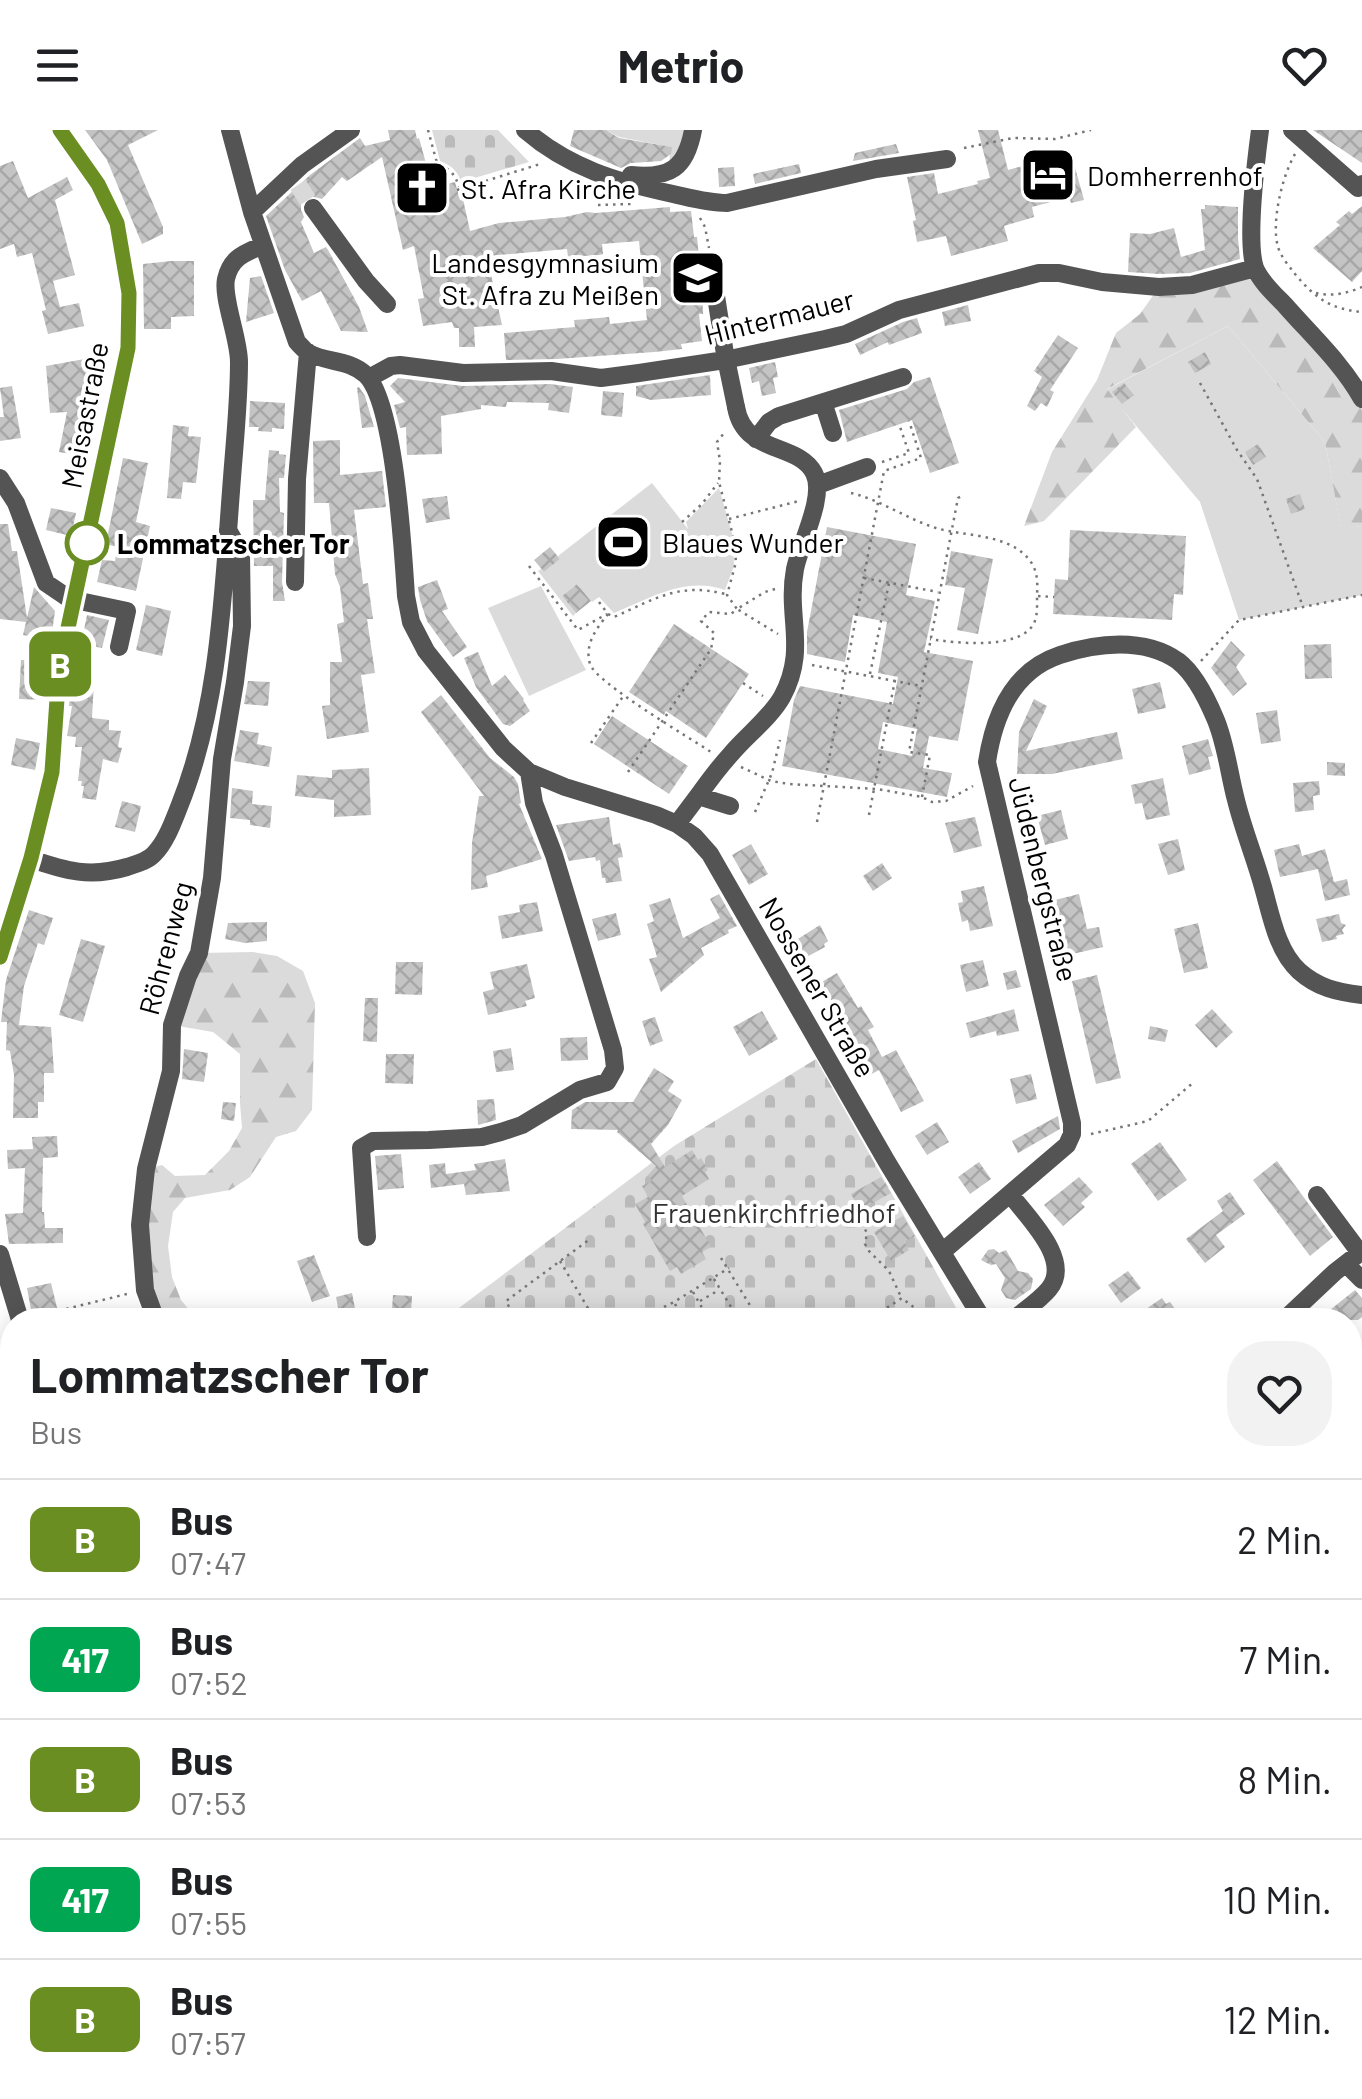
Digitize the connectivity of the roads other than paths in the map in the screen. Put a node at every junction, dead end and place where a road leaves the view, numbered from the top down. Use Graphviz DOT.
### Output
graph roads {
  1 [pos="60,130"];
  2 [pos="230,130"];
  3 [pos="351,130"];
  4 [pos="524,130"];
  5 [pos="692,130"];
  6 [pos="1260,130"];
  7 [pos="1298,136"];
  8 [pos="947,160"];
  9 [pos="603,177"];
  10 [pos="1362,184"];
  11 [pos="313,208"];
  12 [pos="252,212"];
  13 [pos="263,245"];
  14 [pos="711,264"];
  15 [pos="1256,268"];
  16 [pos="387,304"];
  17 [pos="308,352"];
  18 [pos="903,377"];
  19 [pos="369,378"];
  20 [pos="1362,399"];
  21 [pos="820,403"];
  22 [pos="833,433"];
  23 [pos="756,439"];
  24 [pos="867,467"];
  25 [pos="0,478"];
  26 [pos="817,491"];
  27 [pos="228,530"];
  28 [pos="294,582"];
  29 [pos="74,601"];
  30 [pos="119,647"];
  31 [pos="529,772"];
  32 [pos="698,796"];
  33 [pos="730,806"];
  34 [pos="678,824"];
  35 [pos="31,858"];
  36 [pos="9,903"];
  37 [pos="0,957"];
  38 [pos="1362,995"];
  39 [pos="1010,1194"];
  40 [pos="1317,1194"];
  41 [pos="367,1238"];
  42 [pos="942,1252"];
  43 [pos="0,1254"];
  44 [pos="1356,1256"];
  45 [pos="1362,1280"];
  46 [pos="16,1308"];
  47 [pos="152,1308"];
  48 [pos="976,1308"];
  49 [pos="1028,1308"];
  50 [pos="1298,1308"];
  1 -- 29 [label="street, Meisastraße"];
  2 -- 12 [label="street"];
  3 -- 12 [label="street"];
  4 -- 9 [label="street"];
  5 -- 9 [label="street"];
  6 -- 15 [label="street"];
  7 -- 10 [label="street"];
  8 -- 9 [label="street"];
  11 -- 16 [label="street"];
  12 -- 13 [label="street"];
  13 -- 17 [label="street"];
  13 -- 27 [label="street"];
  14 -- 23 [label="street, bridge"];
  15 -- 19 [label="street, Hintermauer"];
  15 -- 20 [label="street"];
  17 -- 19 [label="street"];
  17 -- 28 [label="street"];
  18 -- 21 [label="street"];
  19 -- 31 [label="street, Nossener Straße"];
  21 -- 22 [label="street"];
  21 -- 23 [label="street"];
  23 -- 26 [label="street"];
  24 -- 26 [label="street"];
  25 -- 29 [label="street"];
  26 -- 32 [label="street"];
  27 -- 35 [label="street"];
  27 -- 47 [label="street, Röhrenweg"];
  29 -- 30 [label="street"];
  29 -- 35 [label="street, Meisastraße"];
  31 -- 34 [label="street, Nossener Straße"];
  31 -- 41 [label="street"];
  32 -- 33 [label="street"];
  32 -- 34 [label="street"];
  34 -- 42 [label="street, Nossener Straße"];
  35 -- 36 [label="street, Meisastraße"];
  36 -- 37 [label="street, Meisastraße"];
  38 -- 39 [label="street, Jüdenbergstraße"];
  39 -- 42 [label="street"];
  39 -- 49 [label="street"];
  40 -- 44 [label="street"];
  42 -- 48 [label="street, Nossener Straße"];
  43 -- 46 [label="street"];
  44 -- 45 [label="street"];
  44 -- 50 [label="street"];
}
